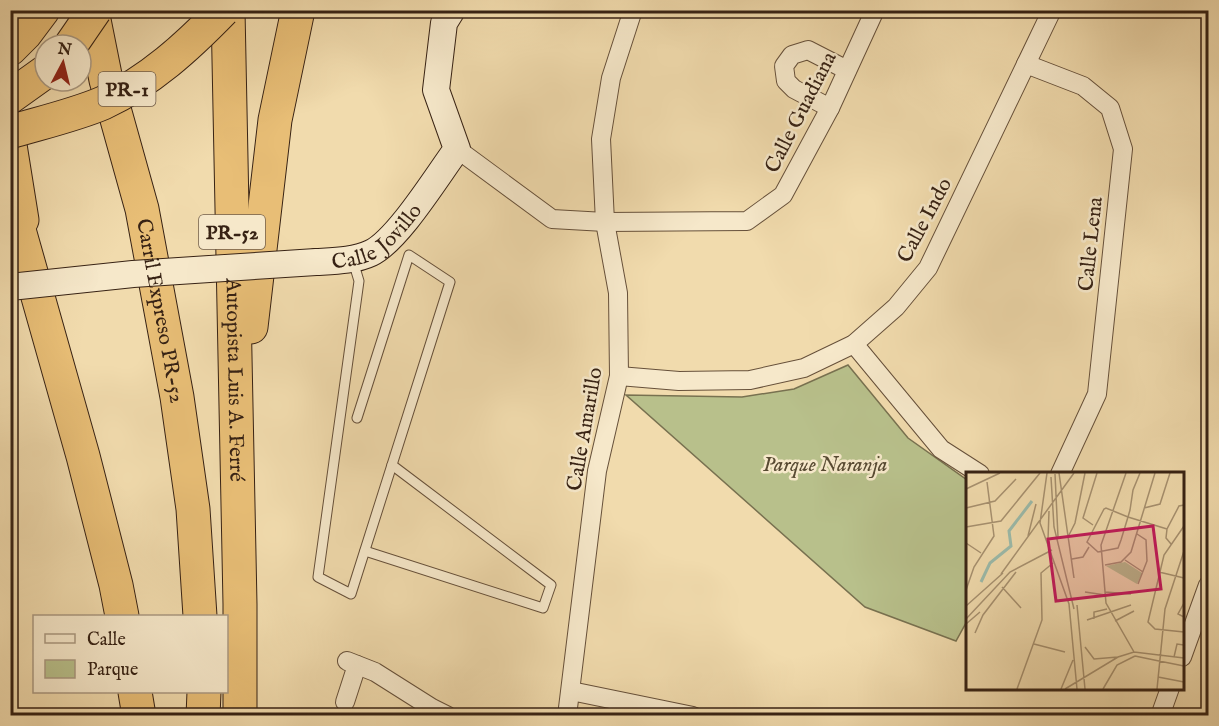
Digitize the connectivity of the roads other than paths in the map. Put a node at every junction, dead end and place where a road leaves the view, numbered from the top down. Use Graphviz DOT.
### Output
graph roads {
  1 [pos="43,10"];
  2 [pos="94,10"];
  3 [pos="223,10"];
  4 [pos="228,10"];
  5 [pos="298,10"];
  6 [pos="452,10"];
  7 [pos="633,10"];
  8 [pos="875,10"];
  9 [pos="1053,10"];
  10 [pos="79,33"];
  11 [pos="10,49"];
  12 [pos="1026,64"];
  13 [pos="846,70"];
  14 [pos="33,81"];
  15 [pos="10,97"];
  16 [pos="830,108"];
  17 [pos="10,132"];
  18 [pos="10,145"];
  19 [pos="457,150"];
  20 [pos="10,198"];
  21 [pos="605,222"];
  22 [pos="27,253"];
  23 [pos="352,258"];
  24 [pos="10,287"];
  25 [pos="854,344"];
  26 [pos="619,376"];
  27 [pos="357,418"];
  28 [pos="237,454"];
  29 [pos="392,465"];
  30 [pos="977,472"];
  31 [pos="1060,472"];
  32 [pos="365,551"];
  33 [pos="1209,585"];
  34 [pos="122,615"];
  35 [pos="200,615"];
  36 [pos="1183,654"];
  37 [pos="1169,690"];
  38 [pos="571,691"];
  39 [pos="135,693"];
  40 [pos="204,693"];
  41 [pos="345,702"];
  42 [pos="434,713"];
  43 [pos="139,716"];
  44 [pos="203,716"];
  45 [pos="240,716"];
  46 [pos="567,716"];
  47 [pos="693,716"];
  48 [pos="1160,716"];
  1 -- 11 [label="highway"];
  2 -- 10 [label="highway, bridge"];
  2 -- 35 [label="highway, Carril Expreso PR-52"];
  3 -- 17 [label="highway, PR-1, bridge"];
  4 -- 28 [label="highway, Autopista Luis A. Ferré / PR-52"];
  5 -- 28 [label="highway"];
  6 -- 19 [label="street"];
  7 -- 21 [label="street, Calle Amarillo"];
  8 -- 13 [label="street, Calle Guadiana"];
  9 -- 12 [label="street, Calle Indo"];
  12 -- 25 [label="street, Calle Indo"];
  12 -- 31 [label="street, Calle Lena"];
  13 -- 16 [label="street, Calle Guadiana"];
  13 -- 16 [label="street"];
  14 -- 15 [label="highway"];
  16 -- 21 [label="street, Calle Guadiana"];
  18 -- 22 [label="highway"];
  19 -- 21 [label="street, Calle Guadiana"];
  19 -- 23 [label="street, Calle Jovillo"];
  20 -- 22 [label="highway"];
  21 -- 26 [label="street, Calle Amarillo"];
  22 -- 34 [label="highway"];
  23 -- 24 [label="street, Calle Jovillo, bridge"];
  23 -- 32 [label="lane"];
  25 -- 26 [label="street, Calle Indo"];
  25 -- 30 [label="street"];
  26 -- 38 [label="street, Calle Amarillo"];
  27 -- 29 [label="lane"];
  28 -- 45 [label="highway, Autopista Luis A. Ferré / PR-52"];
  29 -- 32 [label="lane"];
  29 -- 32 [label="lane"];
  33 -- 36 [label="street"];
  37 -- 48 [label="street"];
  38 -- 46 [label="street, Calle Amarillo"];
  38 -- 47 [label="street"];
  39 -- 43 [label="highway"];
  40 -- 44 [label="highway"];
  41 -- 42 [label="street"];
}
